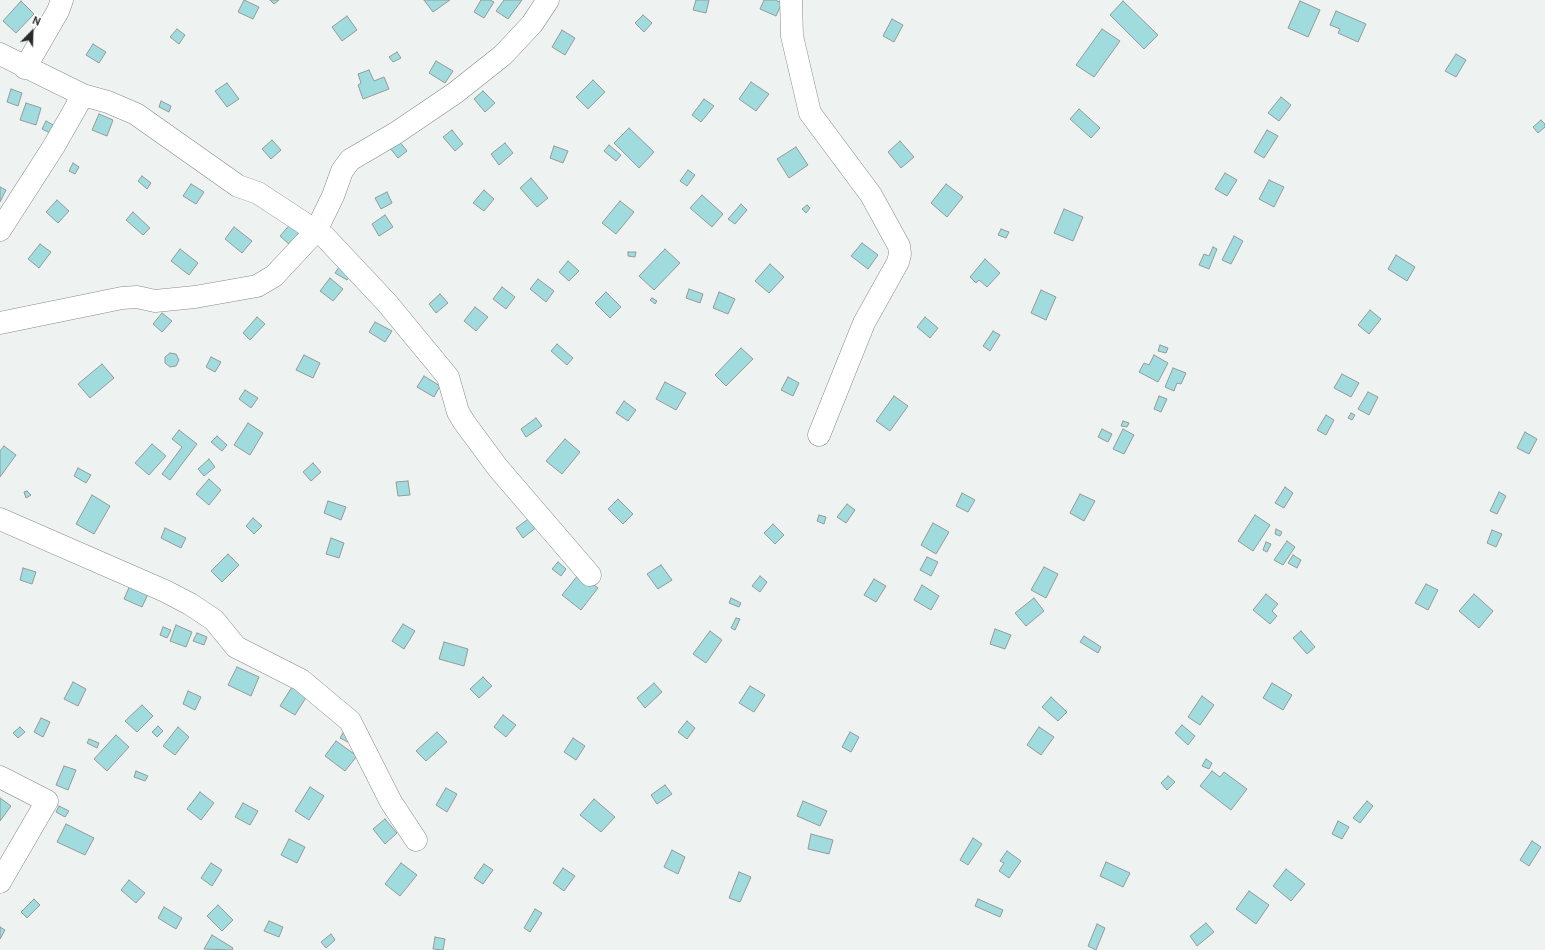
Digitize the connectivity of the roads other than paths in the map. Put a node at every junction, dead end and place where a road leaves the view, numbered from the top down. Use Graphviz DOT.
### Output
graph roads {
  1 [pos="62,0"];
  2 [pos="548,0"];
  3 [pos="791,0"];
  4 [pos="0,54"];
  5 [pos="25,68"];
  6 [pos="83,95"];
  7 [pos="0,230"];
  8 [pos="316,231"];
  9 [pos="0,323"];
  10 [pos="819,435"];
  11 [pos="0,519"];
  12 [pos="590,575"];
  13 [pos="0,777"];
  14 [pos="416,840"];
  15 [pos="0,882"];
  1 -- 5 [label="street"];
  2 -- 8 [label="street"];
  3 -- 10 [label="street"];
  4 -- 5 [label="street"];
  5 -- 6 [label="street"];
  6 -- 7 [label="street"];
  6 -- 8 [label="street"];
  8 -- 9 [label="street"];
  8 -- 12 [label="street"];
  11 -- 14 [label="street"];
  13 -- 15 [label="street"];
}
